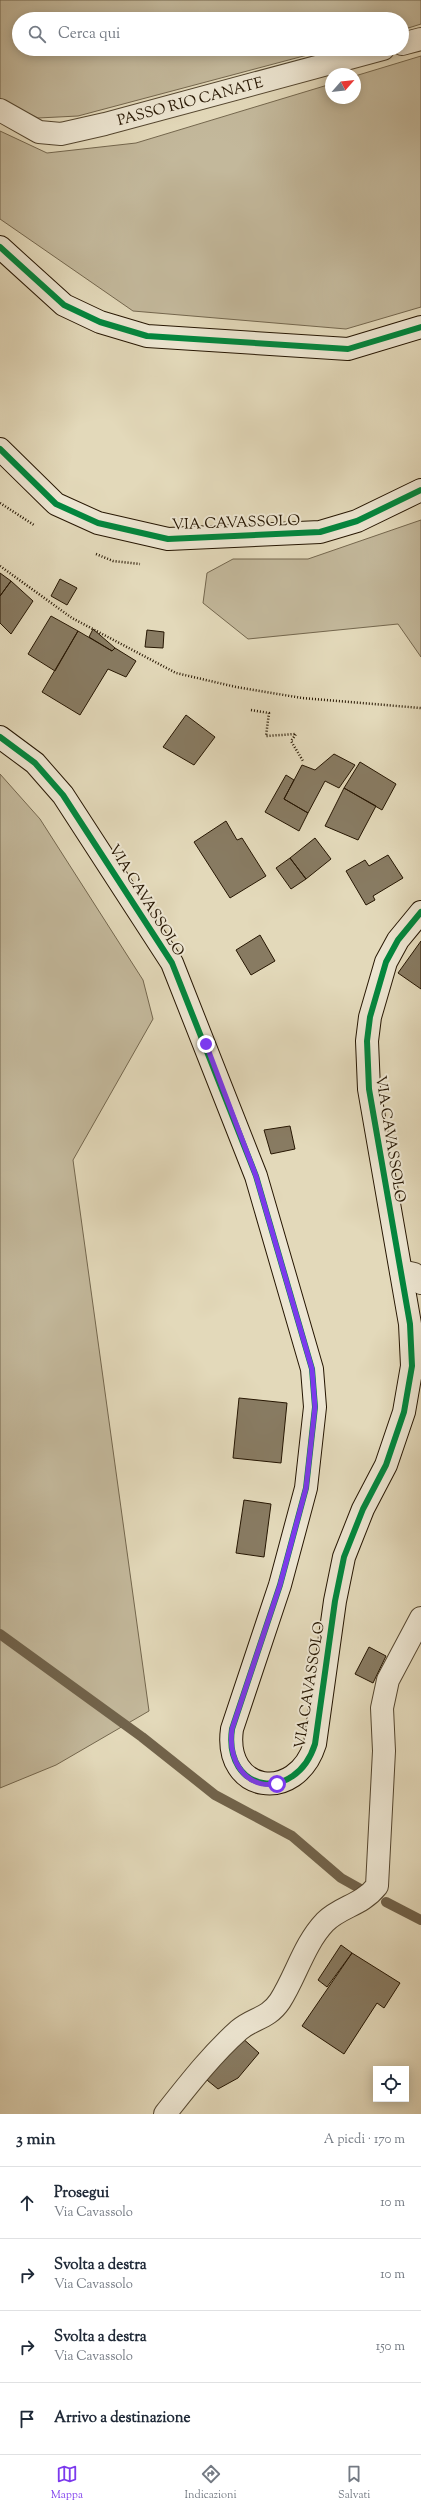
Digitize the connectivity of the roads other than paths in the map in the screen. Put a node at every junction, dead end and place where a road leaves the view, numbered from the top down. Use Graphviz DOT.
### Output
graph roads {
  1 [pos="421,39"];
  2 [pos="409,42"];
  3 [pos="357,56"];
  4 [pos="0,110"];
  5 [pos="0,247"];
  6 [pos="421,327"];
  7 [pos="0,449"];
  8 [pos="421,490"];
  9 [pos="0,737"];
  10 [pos="421,912"];
  11 [pos="401,1271"];
  12 [pos="421,1283"];
  13 [pos="421,1618"];
  14 [pos="165,2114"];
  1 -- 2 [label="main road"];
  3 -- 4 [label="main road, PASSO RIO CANATE"];
  5 -- 6 [label="main road"];
  7 -- 8 [label="main road, VIA CAVASSOLO"];
  9 -- 11 [label="main road, VIA CAVASSOLO"];
  10 -- 11 [label="main road, VIA CAVASSOLO"];
  11 -- 12 [label="main road"];
  13 -- 14 [label="main road"];
}
